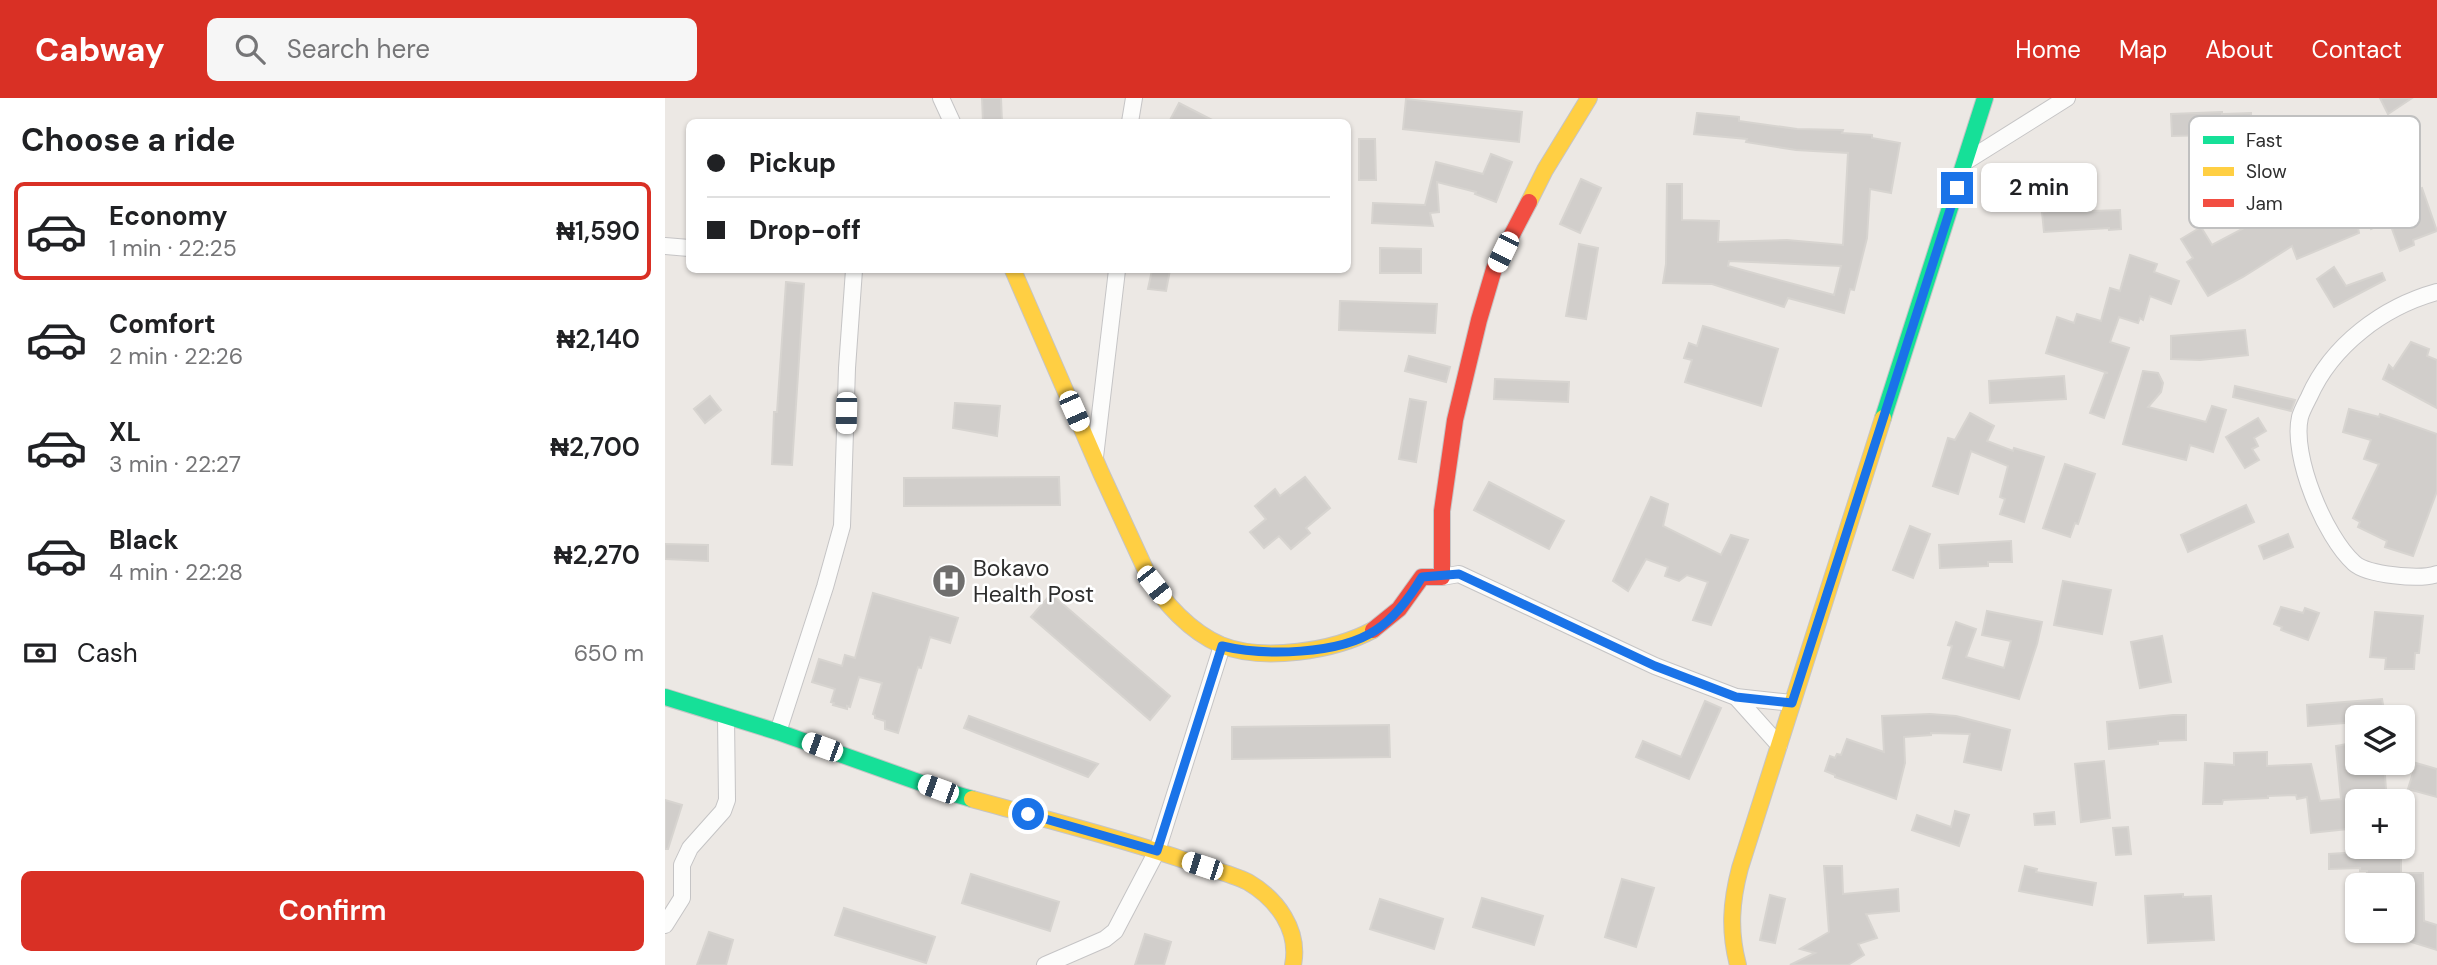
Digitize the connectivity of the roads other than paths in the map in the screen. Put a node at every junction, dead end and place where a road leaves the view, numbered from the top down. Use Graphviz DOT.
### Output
graph roads {
  1 [pos="941,98"];
  2 [pos="1134,98"];
  3 [pos="1589,98"];
  4 [pos="1985,98"];
  5 [pos="2067,98"];
  6 [pos="951,119"];
  7 [pos="1130,119"];
  8 [pos="1965,162"];
  9 [pos="665,246"];
  10 [pos="686,248"];
  11 [pos="854,273"];
  12 [pos="1014,273"];
  13 [pos="1117,273"];
  14 [pos="2437,292"];
  15 [pos="1095,459"];
  16 [pos="2437,574"];
  17 [pos="1442,577"];
  18 [pos="1222,646"];
  19 [pos="665,697"];
  20 [pos="1736,697"];
  21 [pos="1792,703"];
  22 [pos="726,717"];
  23 [pos="778,732"];
  24 [pos="1779,745"];
  25 [pos="1157,851"];
  26 [pos="682,898"];
  27 [pos="665,902"];
  28 [pos="665,925"];
  29 [pos="1045,965"];
  30 [pos="1293,965"];
  31 [pos="1738,965"];
  1 -- 6 [label="street"];
  2 -- 7 [label="street"];
  3 -- 17 [label="street"];
  4 -- 8 [label="street"];
  5 -- 8 [label="street"];
  8 -- 21 [label="street"];
  9 -- 10 [label="street"];
  11 -- 23 [label="street"];
  12 -- 15 [label="street"];
  13 -- 15 [label="street"];
  14 -- 16 [label="street"];
  15 -- 18 [label="street"];
  17 -- 18 [label="street"];
  17 -- 20 [label="street"];
  18 -- 25 [label="street"];
  19 -- 22 [label="street"];
  20 -- 21 [label="street"];
  20 -- 24 [label="street"];
  21 -- 24 [label="street"];
  22 -- 23 [label="street"];
  22 -- 26 [label="street"];
  23 -- 25 [label="street"];
  24 -- 31 [label="street"];
  25 -- 29 [label="street"];
  25 -- 30 [label="street"];
  26 -- 27 [label="street"];
  26 -- 28 [label="street"];
}
